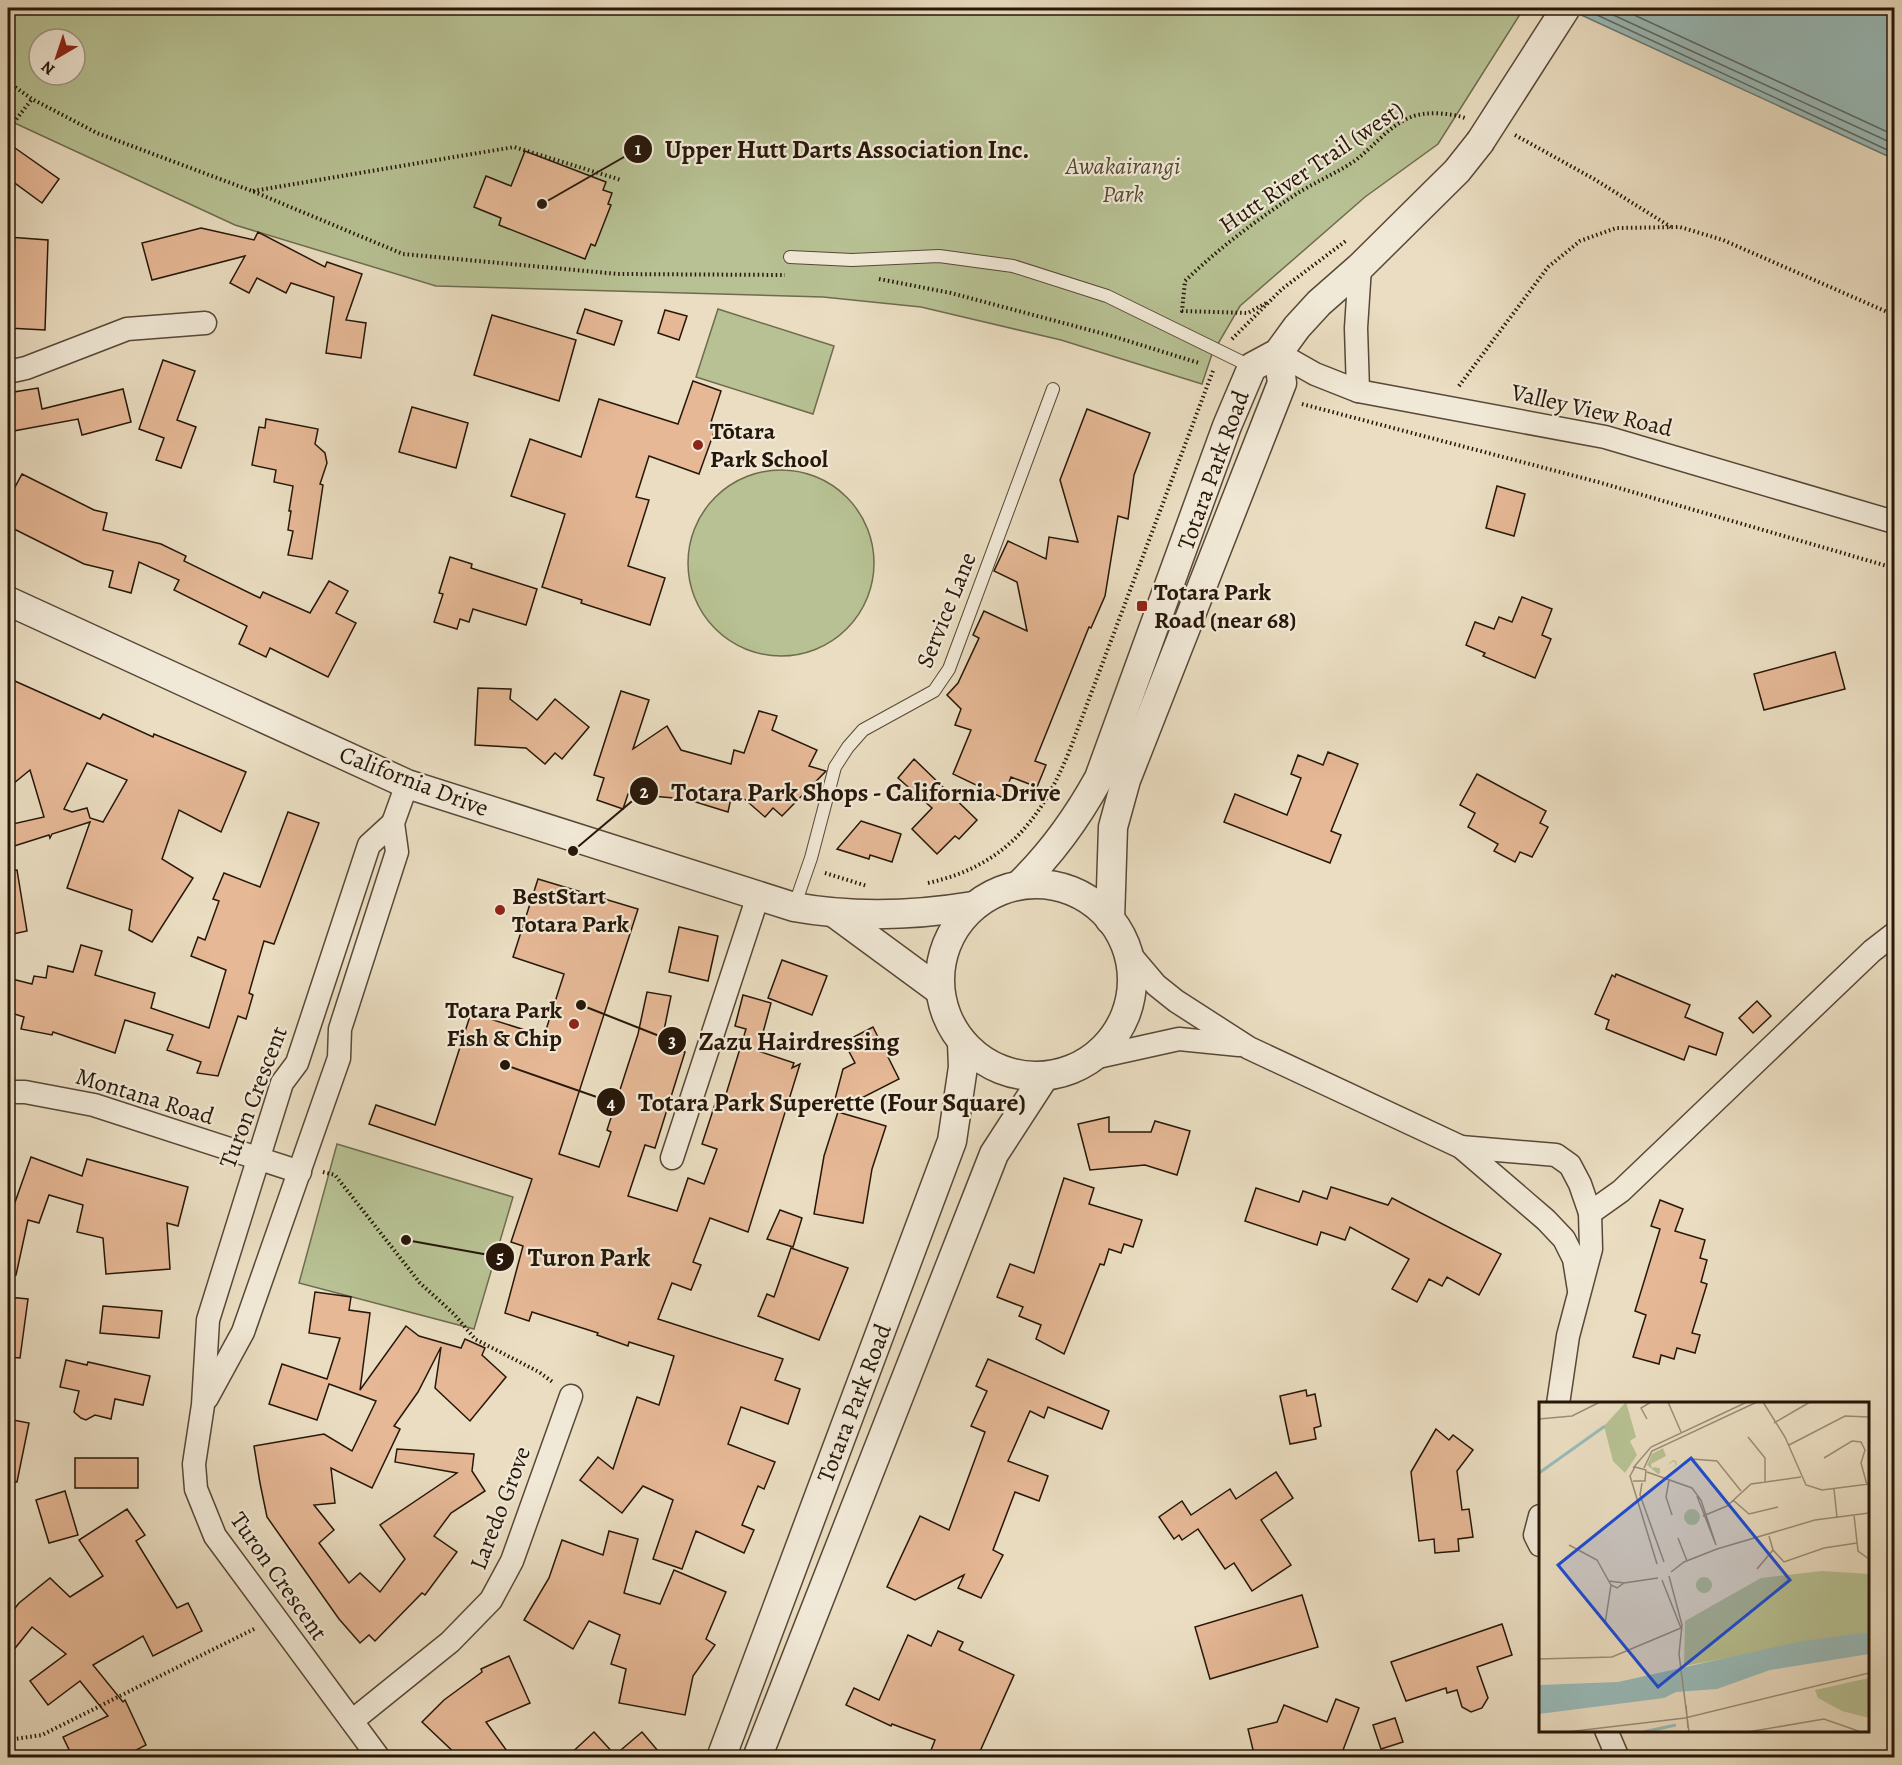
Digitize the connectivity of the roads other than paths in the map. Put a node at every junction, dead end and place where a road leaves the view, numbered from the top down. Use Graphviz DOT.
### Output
graph roads {
  1 [pos="1566,8"];
  2 [pos="790,257"];
  3 [pos="1360,267"];
  4 [pos="205,323"];
  5 [pos="1278,353"];
  6 [pos="1252,367"];
  7 [pos="8,372"];
  8 [pos="1053,389"];
  9 [pos="1358,391"];
  10 [pos="1894,522"];
  11 [pos="8,600"];
  12 [pos="407,784"];
  13 [pos="393,823"];
  14 [pos="1019,885"];
  15 [pos="758,896"];
  16 [pos="974,906"];
  17 [pos="794,907"];
  18 [pos="837,915"];
  19 [pos="1110,920"];
  20 [pos="1894,934"];
  21 [pos="1128,952"];
  22 [pos="939,990"];
  23 [pos="962,1043"];
  24 [pos="1249,1048"];
  25 [pos="1093,1058"];
  26 [pos="1044,1077"];
  27 [pos="8,1092"];
  28 [pos="1461,1147"];
  29 [pos="257,1157"];
  30 [pos="672,1158"];
  31 [pos="301,1169"];
  32 [pos="1590,1213"];
  33 [pos="1579,1290"];
  34 [pos="571,1396"];
  35 [pos="1558,1402"];
  36 [pos="203,1405"];
  37 [pos="1539,1520"];
  38 [pos="1539,1543"];
  39 [pos="352,1721"];
  40 [pos="1606,1732"];
  41 [pos="379,1758"];
  42 [pos="721,1758"];
  43 [pos="757,1758"];
  44 [pos="1618,1758"];
  1 -- 3 [label="street, Totara Park Road, bridge"];
  2 -- 6 [label="lane"];
  3 -- 5 [label="street, Totara Park Road"];
  3 -- 9 [label="street"];
  4 -- 7 [label="street"];
  5 -- 6 [label="street, Totara Park Road"];
  5 -- 9 [label="street, Valley View Road"];
  5 -- 19 [label="street, Totara Park Road"];
  6 -- 14 [label="street, Totara Park Road"];
  8 -- 17 [label="lane, Service Lane"];
  9 -- 10 [label="street, Valley View Road"];
  11 -- 12 [label="street, California Drive"];
  12 -- 13 [label="street, Turon Crescent"];
  12 -- 15 [label="street, California Drive"];
  13 -- 29 [label="street, Turon Crescent"];
  13 -- 31 [label="street, Turon Crescent"];
  14 -- 16 [label="street"];
  14 -- 19 [label="street"];
  15 -- 17 [label="street, California Drive"];
  15 -- 30 [label="street"];
  16 -- 18 [label="street, California Drive"];
  16 -- 22 [label="street"];
  17 -- 18 [label="street, California Drive"];
  18 -- 22 [label="street, California Drive"];
  19 -- 21 [label="street"];
  20 -- 32 [label="street"];
  21 -- 24 [label="street"];
  21 -- 25 [label="street"];
  22 -- 23 [label="street"];
  23 -- 26 [label="street"];
  23 -- 42 [label="street, Totara Park Road"];
  24 -- 25 [label="street"];
  24 -- 28 [label="street"];
  25 -- 26 [label="street"];
  26 -- 43 [label="street, Totara Park Road"];
  27 -- 29 [label="street, Montana Road"];
  28 -- 32 [label="street"];
  28 -- 33 [label="street"];
  29 -- 31 [label="street, Montana Road"];
  29 -- 36 [label="street, Turon Crescent"];
  31 -- 36 [label="street, Turon Crescent"];
  32 -- 33 [label="street"];
  33 -- 35 [label="street"];
  34 -- 39 [label="street, Laredo Grove"];
  36 -- 39 [label="street, Turon Crescent"];
  37 -- 38 [label="street"];
  39 -- 41 [label="street, Turon Crescent"];
  40 -- 44 [label="street"];
}
